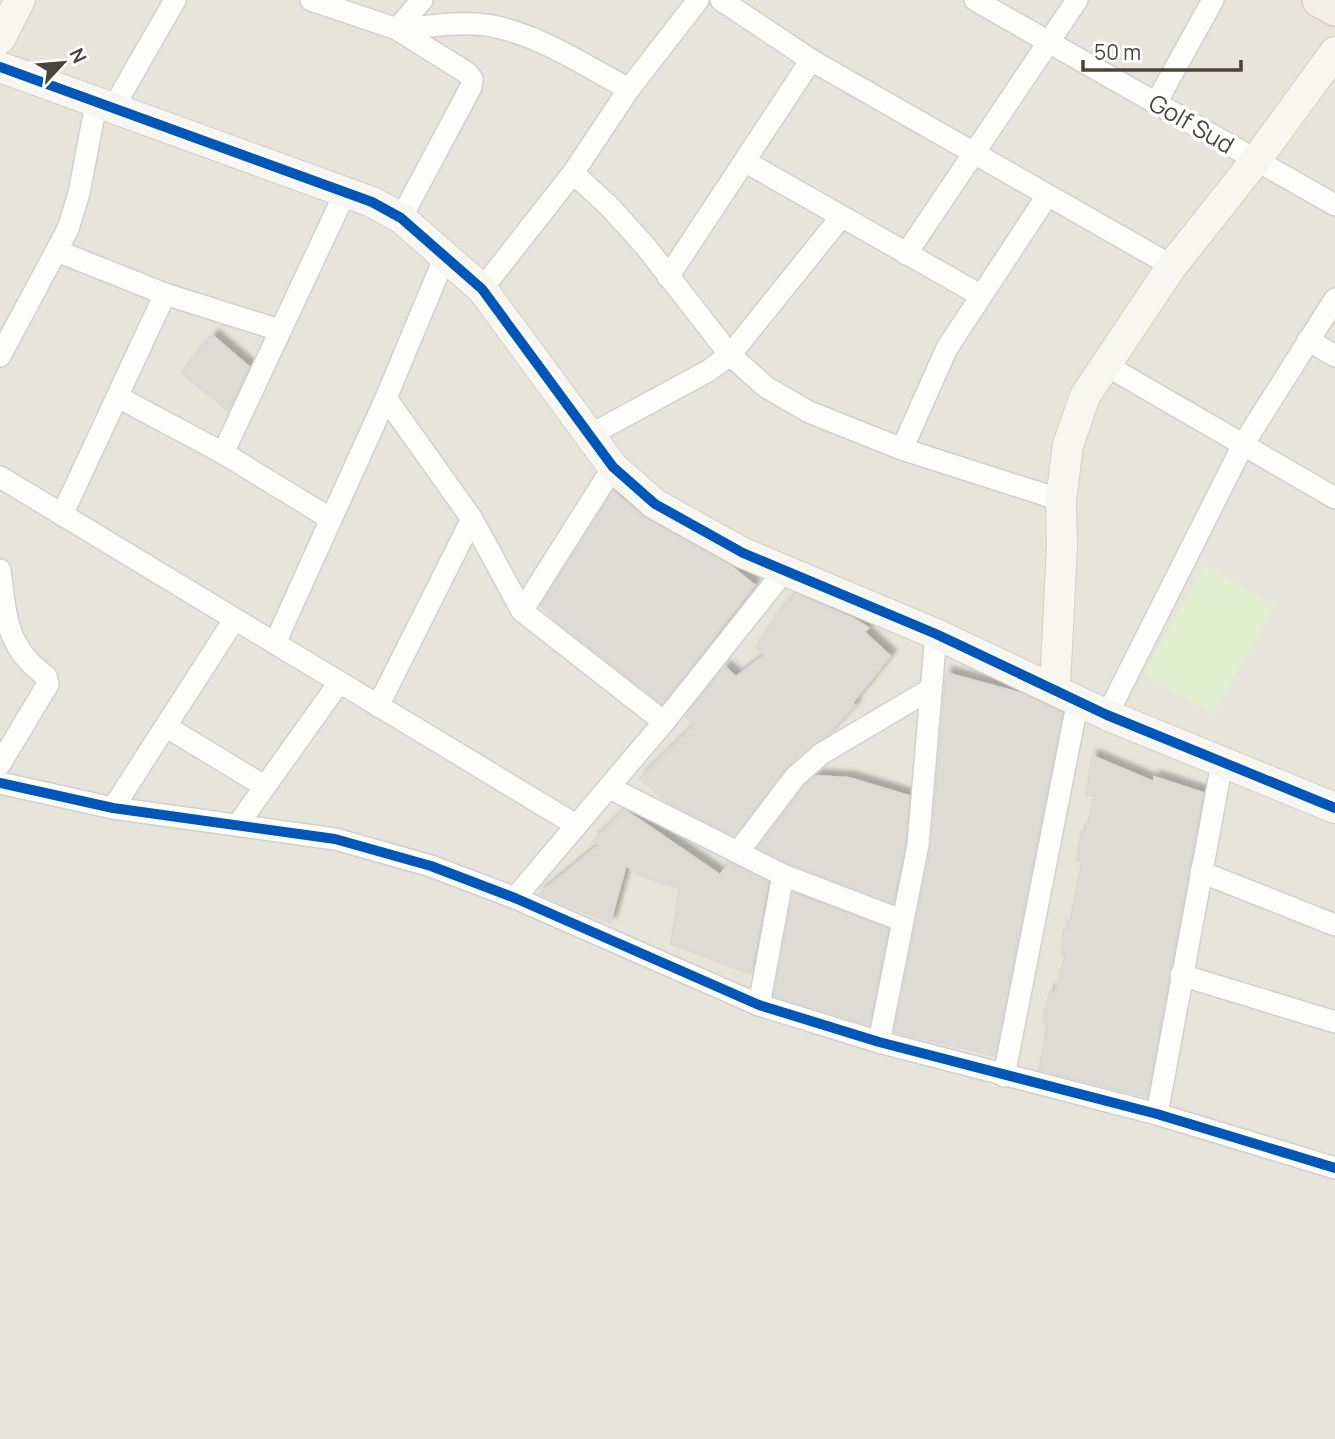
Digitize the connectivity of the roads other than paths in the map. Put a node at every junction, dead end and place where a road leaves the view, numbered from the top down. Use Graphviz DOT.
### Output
graph roads {
  1 [pos="20,0"];
  2 [pos="175,0"];
  3 [pos="312,0"];
  4 [pos="422,0"];
  5 [pos="698,0"];
  6 [pos="721,0"];
  7 [pos="975,0"];
  8 [pos="1077,0"];
  9 [pos="1213,0"];
  10 [pos="1320,0"];
  11 [pos="1335,9"];
  12 [pos="397,29"];
  13 [pos="0,39"];
  14 [pos="1050,42"];
  15 [pos="1335,52"];
  16 [pos="811,61"];
  17 [pos="0,67"];
  18 [pos="629,89"];
  19 [pos="1156,103"];
  20 [pos="104,107"];
  21 [pos="975,152"];
  22 [pos="1256,160"];
  23 [pos="746,162"];
  24 [pos="573,173"];
  25 [pos="345,193"];
  26 [pos="1047,196"];
  27 [pos="1335,205"];
  28 [pos="841,217"];
  29 [pos="401,218"];
  30 [pos="57,251"];
  31 [pos="446,254"];
  32 [pos="906,254"];
  33 [pos="1171,266"];
  34 [pos="668,277"];
  35 [pos="482,289"];
  36 [pos="165,294"];
  37 [pos="980,295"];
  38 [pos="1335,299"];
  39 [pos="279,330"];
  40 [pos="1308,340"];
  41 [pos="730,355"];
  42 [pos="0,356"];
  43 [pos="1335,356"];
  44 [pos="1104,364"];
  45 [pos="118,397"];
  46 [pos="386,398"];
  47 [pos="590,435"];
  48 [pos="1244,443"];
  49 [pos="902,449"];
  50 [pos="223,453"];
  51 [pos="613,467"];
  52 [pos="0,477"];
  53 [pos="1335,498"];
  54 [pos="1060,500"];
  55 [pos="62,515"];
  56 [pos="331,519"];
  57 [pos="472,519"];
  58 [pos="0,570"];
  59 [pos="785,570"];
  60 [pos="522,611"];
  61 [pos="234,620"];
  62 [pos="936,634"];
  63 [pos="275,643"];
  64 [pos="338,684"];
  65 [pos="929,690"];
  66 [pos="1066,694"];
  67 [pos="378,706"];
  68 [pos="1107,715"];
  69 [pos="664,722"];
  70 [pos="167,727"];
  71 [pos="1222,763"];
  72 [pos="0,764"];
  73 [pos="0,783"];
  74 [pos="264,786"];
  75 [pos="610,788"];
  76 [pos="113,808"];
  77 [pos="1335,808"];
  78 [pos="239,823"];
  79 [pos="576,825"];
  80 [pos="738,852"];
  81 [pos="1201,872"];
  82 [pos="783,875"];
  83 [pos="515,898"];
  84 [pos="901,920"];
  85 [pos="1335,925"];
  86 [pos="1181,975"];
  87 [pos="759,1005"];
  88 [pos="1335,1022"];
  89 [pos="879,1042"];
  90 [pos="1004,1076"];
  91 [pos="1157,1114"];
  92 [pos="1333,1162"];
  1 -- 13 [label="street"];
  2 -- 20 [label="street"];
  3 -- 12 [label="street"];
  4 -- 12 [label="street"];
  5 -- 18 [label="street"];
  6 -- 16 [label="street"];
  7 -- 14 [label="street, Golf Sud"];
  8 -- 14 [label="street"];
  9 -- 19 [label="street"];
  10 -- 11 [label="main road"];
  12 -- 18 [label="street"];
  12 -- 29 [label="street"];
  14 -- 19 [label="street, Golf Sud"];
  14 -- 21 [label="street"];
  15 -- 22 [label="street"];
  16 -- 21 [label="street"];
  16 -- 23 [label="street"];
  17 -- 20 [label="street"];
  18 -- 24 [label="street"];
  19 -- 22 [label="street, Golf Sud"];
  20 -- 25 [label="street"];
  20 -- 30 [label="street"];
  21 -- 26 [label="street"];
  21 -- 32 [label="street"];
  22 -- 27 [label="street, Golf Sud"];
  22 -- 33 [label="street"];
  23 -- 28 [label="street"];
  23 -- 34 [label="street"];
  24 -- 34 [label="street"];
  24 -- 35 [label="street"];
  25 -- 29 [label="street"];
  25 -- 39 [label="street"];
  26 -- 33 [label="street"];
  26 -- 37 [label="street"];
  28 -- 32 [label="street"];
  28 -- 41 [label="street"];
  29 -- 31 [label="street"];
  30 -- 36 [label="street"];
  30 -- 42 [label="street"];
  31 -- 35 [label="street"];
  31 -- 46 [label="street"];
  32 -- 37 [label="street"];
  33 -- 44 [label="street"];
  34 -- 41 [label="street"];
  35 -- 47 [label="street"];
  36 -- 39 [label="street"];
  36 -- 45 [label="street"];
  37 -- 49 [label="street"];
  38 -- 40 [label="street"];
  39 -- 50 [label="street"];
  40 -- 43 [label="street"];
  40 -- 48 [label="street"];
  41 -- 47 [label="street"];
  41 -- 49 [label="street"];
  44 -- 48 [label="street"];
  44 -- 54 [label="street"];
  45 -- 50 [label="street"];
  45 -- 55 [label="street"];
  46 -- 56 [label="street"];
  46 -- 57 [label="street"];
  47 -- 51 [label="street"];
  48 -- 53 [label="street"];
  48 -- 68 [label="street"];
  49 -- 54 [label="street"];
  50 -- 56 [label="street"];
  51 -- 59 [label="street"];
  51 -- 60 [label="street"];
  52 -- 55 [label="street"];
  54 -- 66 [label="street"];
  55 -- 61 [label="street"];
  56 -- 63 [label="street"];
  57 -- 60 [label="street"];
  57 -- 67 [label="street"];
  58 -- 72 [label="street"];
  59 -- 62 [label="street"];
  59 -- 69 [label="street"];
  60 -- 69 [label="street"];
  61 -- 63 [label="street"];
  61 -- 70 [label="street"];
  62 -- 65 [label="street"];
  62 -- 66 [label="street"];
  63 -- 64 [label="street"];
  64 -- 67 [label="street"];
  64 -- 74 [label="street"];
  65 -- 80 [label="street"];
  65 -- 84 [label="street"];
  66 -- 68 [label="street"];
  66 -- 90 [label="street"];
  67 -- 79 [label="street"];
  68 -- 71 [label="street"];
  69 -- 75 [label="street"];
  70 -- 74 [label="street"];
  70 -- 76 [label="street"];
  71 -- 77 [label="street"];
  71 -- 81 [label="street"];
  73 -- 76 [label="street"];
  74 -- 78 [label="street"];
  75 -- 79 [label="street"];
  75 -- 80 [label="street"];
  76 -- 78 [label="street"];
  78 -- 83 [label="street"];
  79 -- 83 [label="street"];
  80 -- 82 [label="street"];
  81 -- 85 [label="street"];
  81 -- 86 [label="street"];
  82 -- 84 [label="street"];
  82 -- 87 [label="street"];
  83 -- 87 [label="street"];
  84 -- 89 [label="street"];
  86 -- 88 [label="street"];
  86 -- 91 [label="street"];
  87 -- 89 [label="street"];
  89 -- 90 [label="street"];
  90 -- 91 [label="street"];
  91 -- 92 [label="street"];
}
